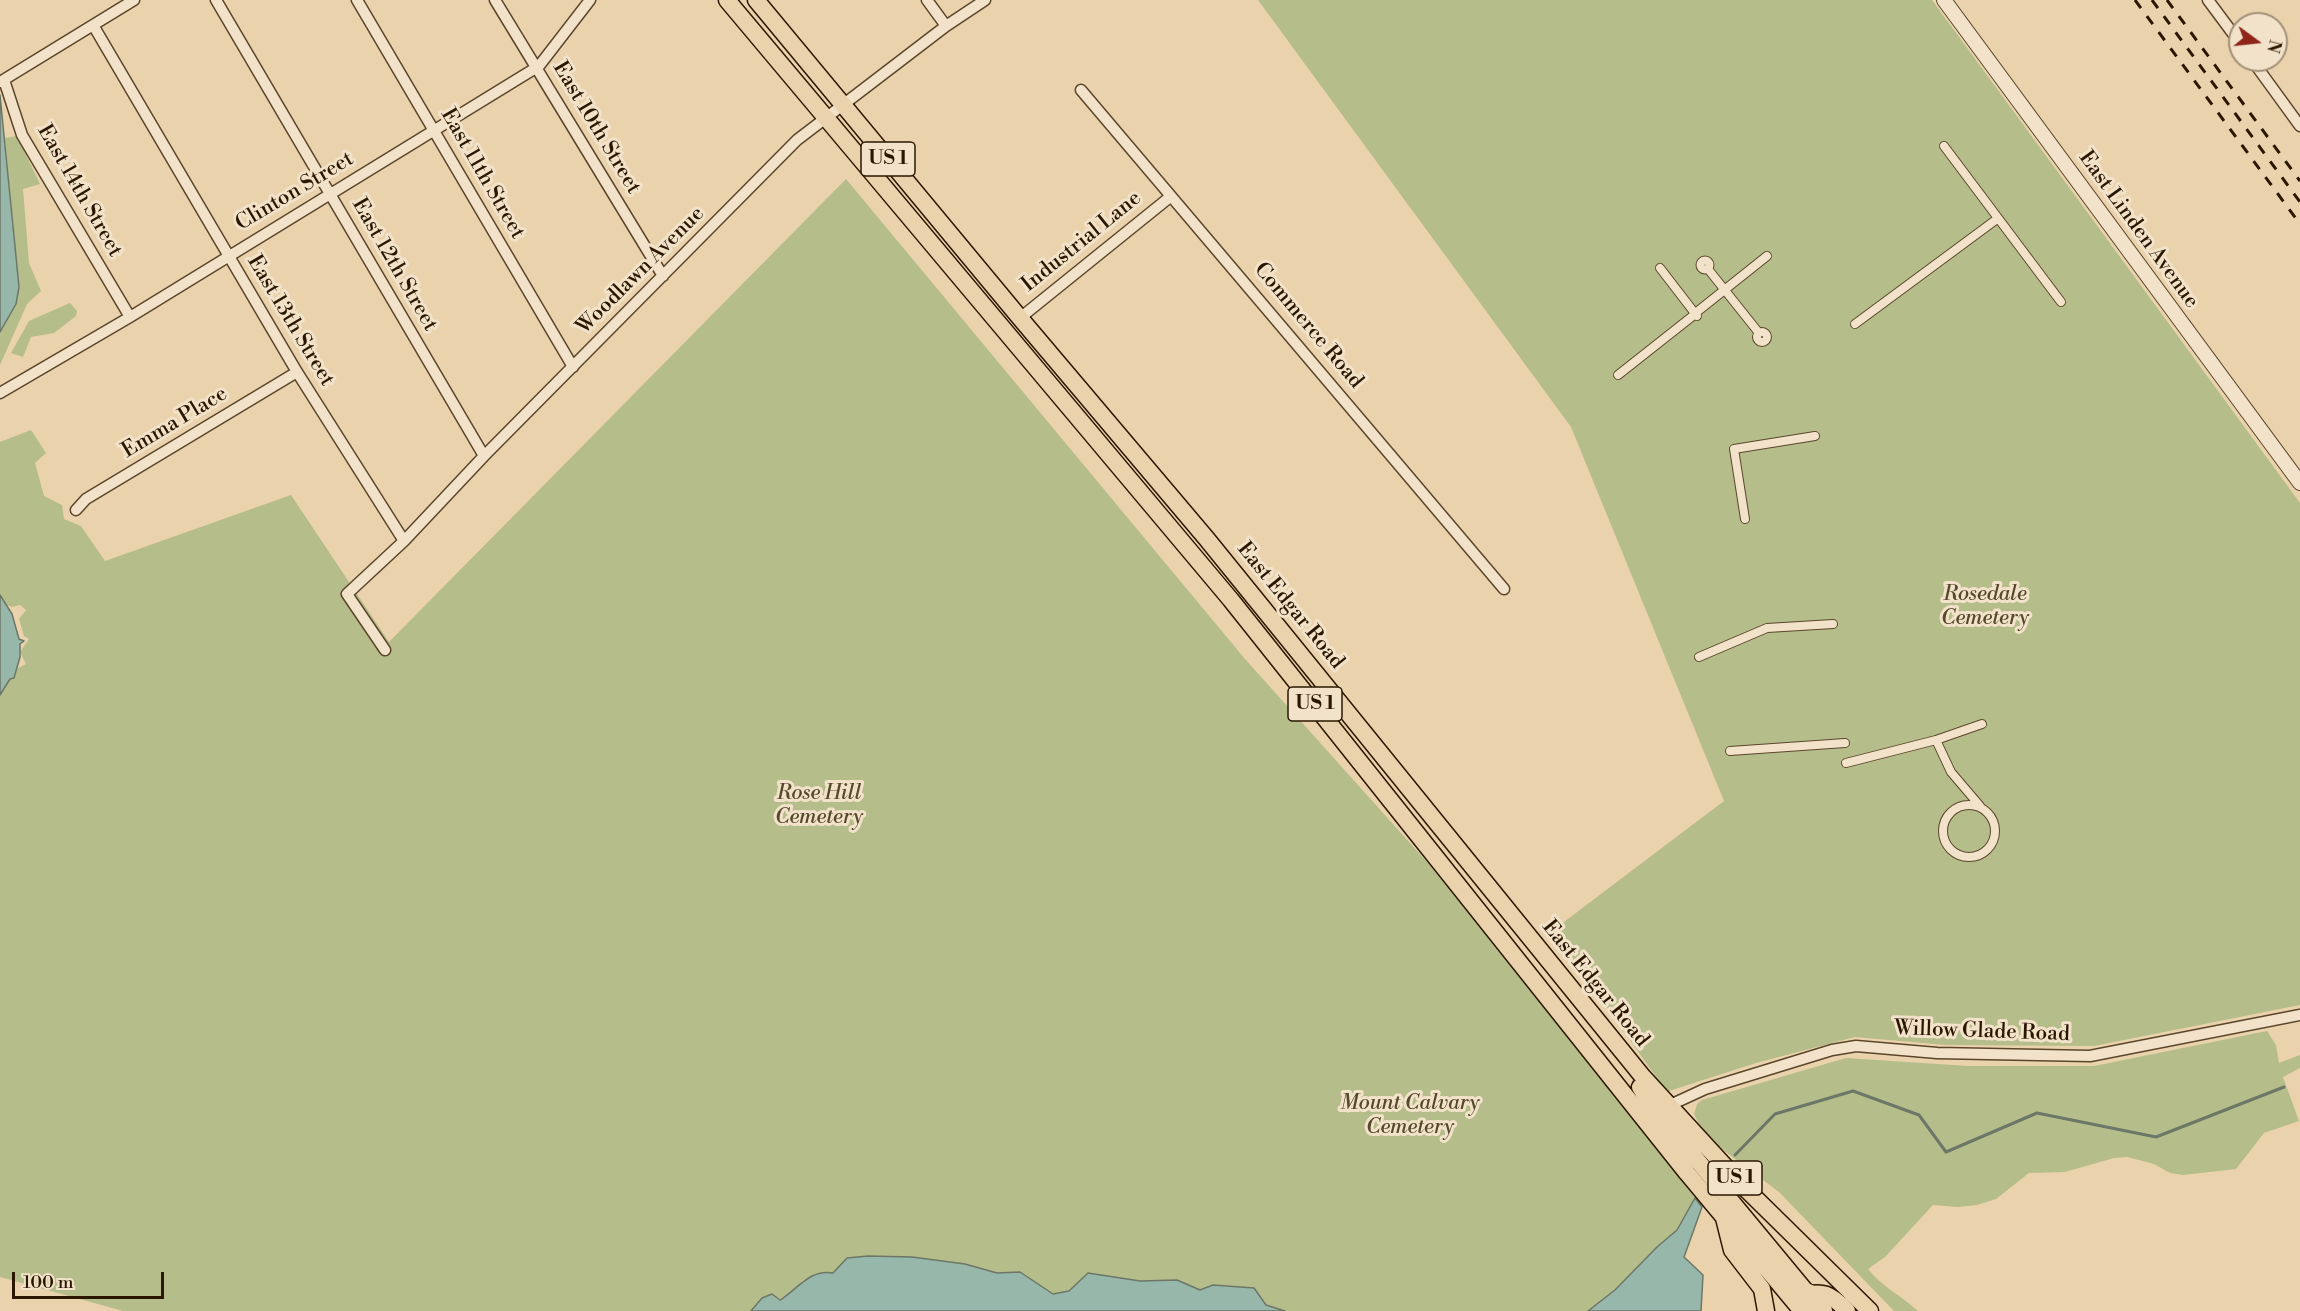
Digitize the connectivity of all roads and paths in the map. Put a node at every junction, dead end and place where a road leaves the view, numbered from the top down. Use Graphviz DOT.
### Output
graph roads {
  1 [pos="134,0"];
  2 [pos="216,0"];
  3 [pos="357,0"];
  4 [pos="495,0"];
  5 [pos="590,0"];
  6 [pos="727,0"];
  7 [pos="756,0"];
  8 [pos="927,0"];
  9 [pos="985,0"];
  10 [pos="1944,0"];
  11 [pos="2208,0"];
  12 [pos="93,24"];
  13 [pos="946,26"];
  14 [pos="2228,27"];
  15 [pos="537,68"];
  16 [pos="2262,72"];
  17 [pos="2,81"];
  18 [pos="1081,90"];
  19 [pos="843,105"];
  20 [pos="826,118"];
  21 [pos="2300,126"];
  22 [pos="434,130"];
  23 [pos="1944,146"];
  24 [pos="330,194"];
  25 [pos="1170,197"];
  26 [pos="1996,219"];
  27 [pos="228,255"];
  28 [pos="1767,256"];
  29 [pos="1660,268"];
  30 [pos="1708,269"];
  31 [pos="663,276"];
  32 [pos="1725,290"];
  33 [pos="2061,302"];
  34 [pos="1696,312"];
  35 [pos="129,317"];
  36 [pos="1020,318"];
  37 [pos="1855,324"];
  38 [pos="1760,333"];
  39 [pos="573,367"];
  40 [pos="297,372"];
  41 [pos="1618,375"];
  42 [pos="0,393"];
  43 [pos="1815,436"];
  44 [pos="484,456"];
  45 [pos="2300,483"];
  46 [pos="76,510"];
  47 [pos="1745,519"];
  48 [pos="404,541"];
  49 [pos="1504,589"];
  50 [pos="1833,624"];
  51 [pos="385,650"];
  52 [pos="1699,657"];
  53 [pos="1982,724"];
  54 [pos="1936,740"];
  55 [pos="1845,743"];
  56 [pos="1730,751"];
  57 [pos="1846,763"];
  58 [pos="1982,807"];
  59 [pos="2300,1015"];
  60 [pos="1608,1036"];
  61 [pos="1668,1106"];
  62 [pos="1723,1215"];
  63 [pos="1801,1302"];
  64 [pos="1766,1311"];
  65 [pos="1822,1311"];
  66 [pos="1847,1311"];
  67 [pos="1870,1311"];
  1 -- 12 [label="street"];
  2 -- 24 [label="street, East 12th Street"];
  3 -- 22 [label="street, East 11th Street"];
  4 -- 15 [label="street, East 10th Street"];
  5 -- 15 [label="street, Clinton Street"];
  6 -- 20 [label="highway, East Edgar Road / US 1"];
  7 -- 19 [label="highway, East Edgar Road / US 1"];
  8 -- 13 [label="street"];
  9 -- 13 [label="street, Woodlawn Avenue"];
  10 -- 45 [label="street, East Linden Avenue"];
  11 -- 14 [label="street"];
  12 -- 17 [label="street"];
  12 -- 27 [label="street, East 13th Street"];
  13 -- 19 [label="street, Woodlawn Avenue"];
  15 -- 22 [label="street, Clinton Street"];
  15 -- 31 [label="street, East 10th Street"];
  16 -- 21 [label="street"];
  17 -- 35 [label="street, East 14th Street"];
  18 -- 25 [label="street, Commerce Road"];
  19 -- 20 [label="street, Woodlawn Avenue"];
  19 -- 36 [label="highway, East Edgar Road / US 1"];
  20 -- 31 [label="street, Woodlawn Avenue"];
  20 -- 62 [label="highway, East Edgar Road / US 1"];
  22 -- 24 [label="street, Clinton Street"];
  22 -- 39 [label="street, East 11th Street"];
  23 -- 26 [label="street"];
  24 -- 27 [label="street, Clinton Street"];
  24 -- 44 [label="street, East 12th Street"];
  25 -- 36 [label="street, Industrial Lane"];
  25 -- 49 [label="street, Commerce Road"];
  26 -- 33 [label="street"];
  26 -- 37 [label="street"];
  27 -- 35 [label="street, Clinton Street"];
  27 -- 40 [label="street, East 13th Street"];
  28 -- 32 [label="street"];
  29 -- 34 [label="street"];
  30 -- 32 [label="street"];
  31 -- 39 [label="street, Woodlawn Avenue"];
  32 -- 34 [label="street"];
  32 -- 38 [label="street"];
  34 -- 41 [label="street"];
  35 -- 42 [label="street, Clinton Street"];
  36 -- 60 [label="highway, East Edgar Road / US 1"];
  39 -- 44 [label="street, Woodlawn Avenue"];
  40 -- 46 [label="street, Emma Place"];
  40 -- 48 [label="street, East 13th Street"];
  43 -- 47 [label="street"];
  44 -- 48 [label="street, Woodlawn Avenue"];
  48 -- 51 [label="street, Woodlawn Avenue"];
  50 -- 52 [label="street"];
  53 -- 54 [label="street"];
  54 -- 57 [label="street"];
  54 -- 58 [label="street"];
  55 -- 56 [label="street"];
  58 -- 58 [label="street"];
  59 -- 61 [label="street, Willow Glade Road"];
  60 -- 61 [label="highway, East Edgar Road / US 1"];
  60 -- 63 [label="highway"];
  61 -- 67 [label="highway, East Edgar Road / US 1"];
  62 -- 63 [label="highway, East Edgar Road / US 1"];
  62 -- 64 [label="highway"];
  63 -- 65 [label="highway"];
  63 -- 66 [label="highway"];
}
